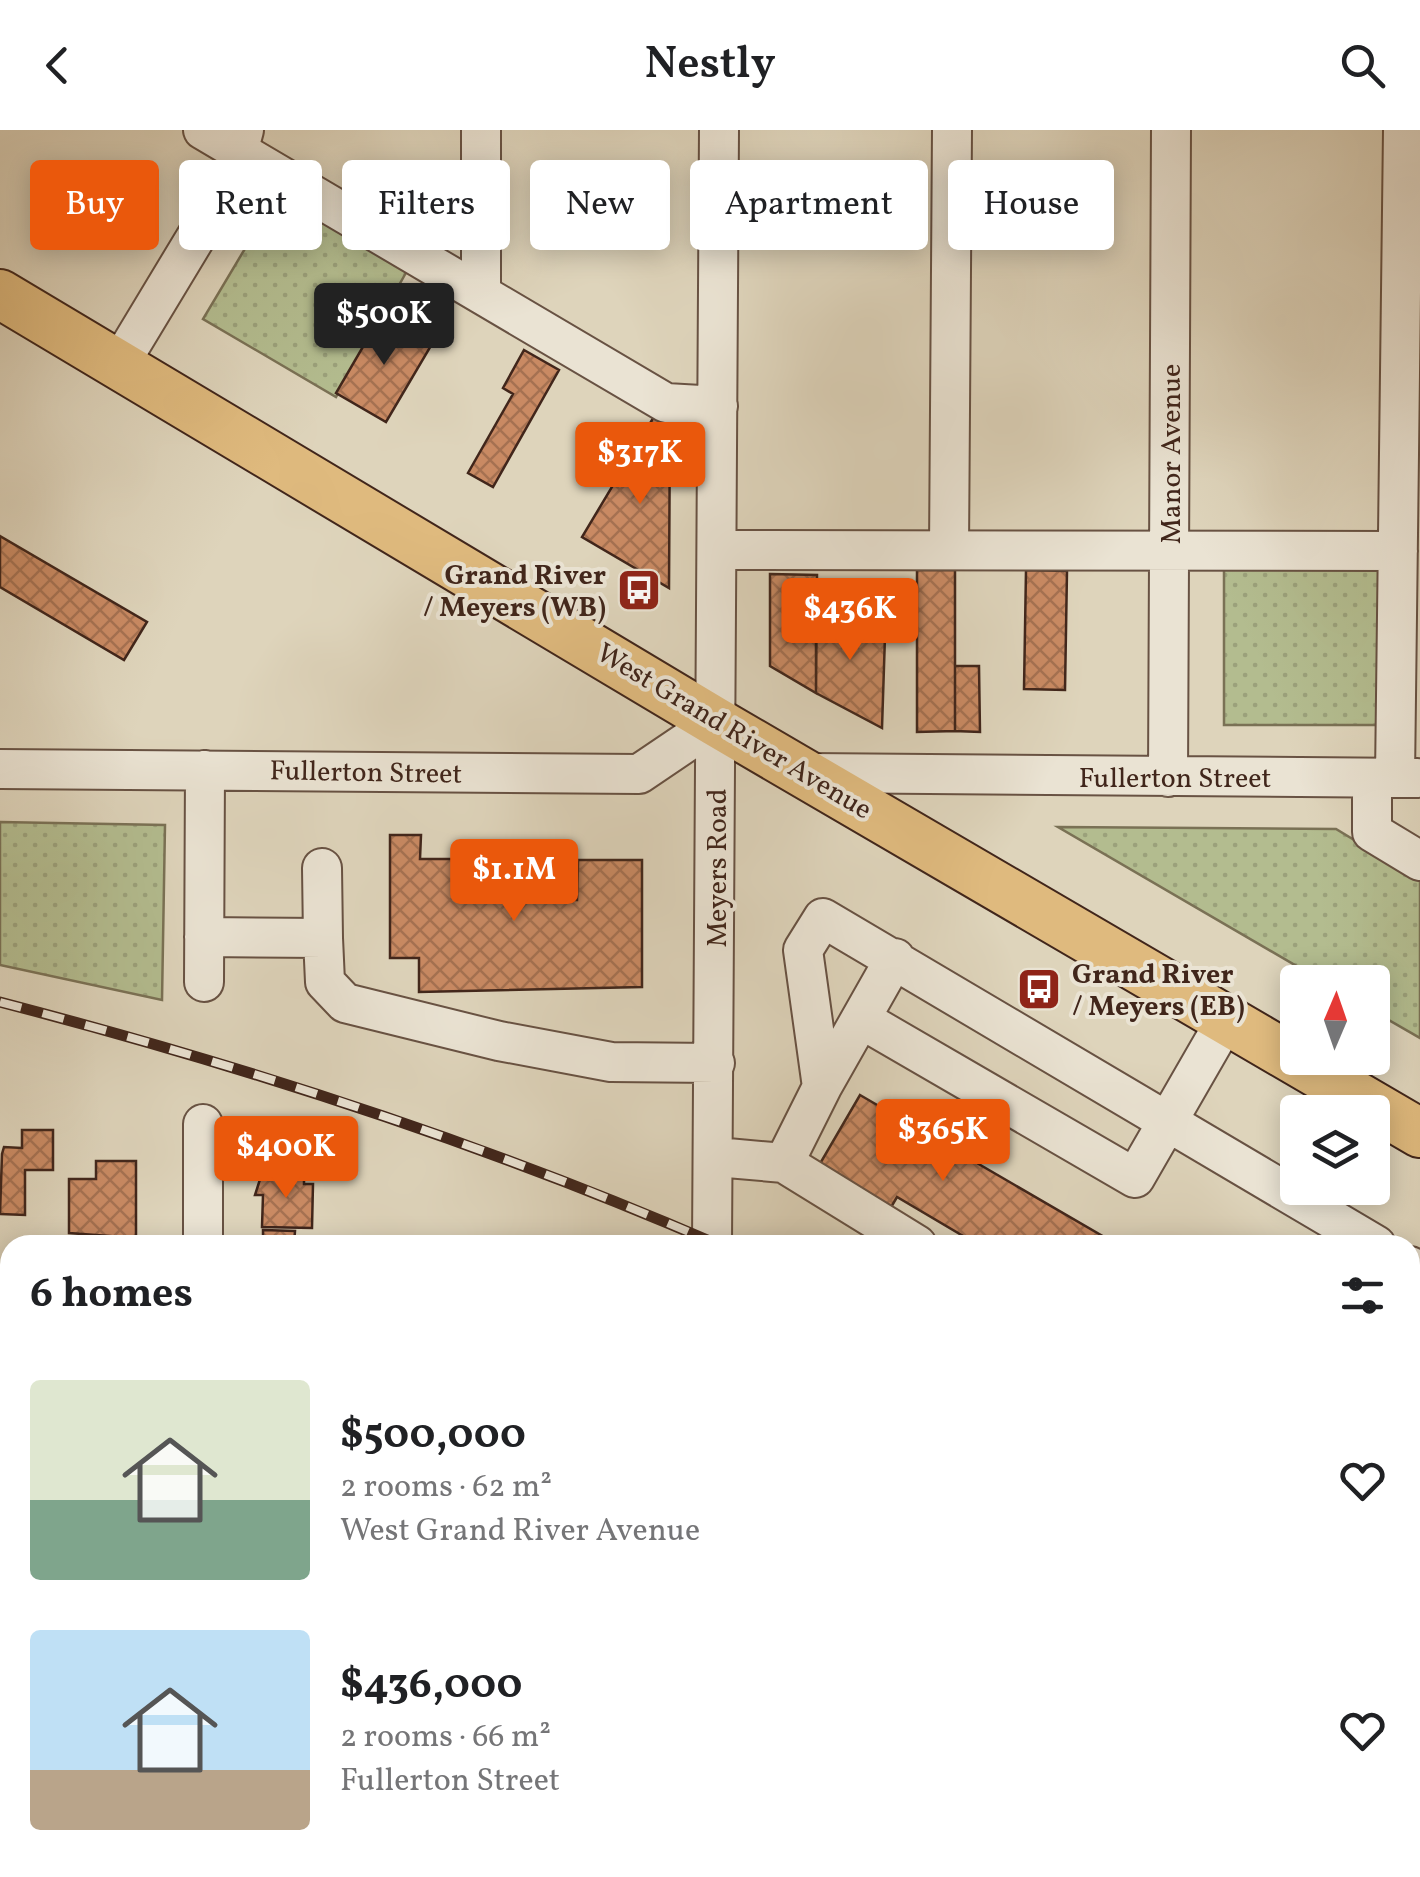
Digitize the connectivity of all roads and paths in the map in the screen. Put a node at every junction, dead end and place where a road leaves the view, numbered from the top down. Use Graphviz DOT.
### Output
graph roads {
  1 [pos="204,130"];
  2 [pos="481,130"];
  3 [pos="719,130"];
  4 [pos="952,130"];
  5 [pos="1171,130"];
  6 [pos="1404,130"];
  7 [pos="243,142"];
  8 [pos="481,292"];
  9 [pos="0,294"];
  10 [pos="120,364"];
  11 [pos="718,406"];
  12 [pos="717,550"];
  13 [pos="950,550"];
  14 [pos="1169,551"];
  15 [pos="1398,551"];
  16 [pos="716,722"];
  17 [pos="0,770"];
  18 [pos="206,770"];
  19 [pos="810,773"];
  20 [pos="1168,777"];
  21 [pos="1395,778"];
  22 [pos="1420,861"];
  23 [pos="322,868"];
  24 [pos="204,937"];
  25 [pos="323,938"];
  26 [pos="895,958"];
  27 [pos="204,982"];
  28 [pos="861,1019"];
  29 [pos="1226,1020"];
  30 [pos="714,1063"];
  31 [pos="822,1087"];
  32 [pos="1168,1119"];
  33 [pos="203,1124"];
  34 [pos="1420,1133"];
  35 [pos="716,1157"];
  36 [pos="784,1163"];
  37 [pos="203,1235"];
  38 [pos="712,1235"];
  39 [pos="901,1235"];
  40 [pos="1359,1235"];
  1 -- 7 [label="street"];
  2 -- 8 [label="street"];
  3 -- 11 [label="street, Meyers Road"];
  4 -- 13 [label="street"];
  5 -- 14 [label="street, Manor Avenue"];
  6 -- 15 [label="street"];
  7 -- 8 [label="street"];
  7 -- 10 [label="street"];
  8 -- 11 [label="street"];
  9 -- 10 [label="main road, West Grand River Avenue"];
  10 -- 16 [label="main road, West Grand River Avenue"];
  11 -- 12 [label="street, Meyers Road"];
  12 -- 13 [label="street"];
  12 -- 16 [label="street, Meyers Road"];
  13 -- 14 [label="street"];
  14 -- 15 [label="street"];
  14 -- 20 [label="street, Manor Avenue"];
  15 -- 21 [label="street"];
  16 -- 18 [label="street, Fullerton Street"];
  16 -- 19 [label="main road, West Grand River Avenue"];
  16 -- 30 [label="street, Meyers Road"];
  17 -- 18 [label="street, Fullerton Street"];
  18 -- 24 [label="street"];
  19 -- 20 [label="street, Fullerton Street"];
  19 -- 29 [label="main road, West Grand River Avenue"];
  20 -- 21 [label="street, Fullerton Street"];
  21 -- 22 [label="street"];
  23 -- 25 [label="street"];
  24 -- 25 [label="street"];
  24 -- 27 [label="street"];
  25 -- 30 [label="street"];
  26 -- 28 [label="street"];
  26 -- 31 [label="street"];
  26 -- 32 [label="street"];
  28 -- 31 [label="street"];
  28 -- 32 [label="street"];
  29 -- 32 [label="street"];
  29 -- 34 [label="main road, West Grand River Avenue"];
  30 -- 35 [label="street, Meyers Road"];
  31 -- 36 [label="street"];
  32 -- 40 [label="street"];
  33 -- 37 [label="street"];
  35 -- 36 [label="street"];
  35 -- 38 [label="street, Meyers Road"];
  36 -- 39 [label="street"];
}
